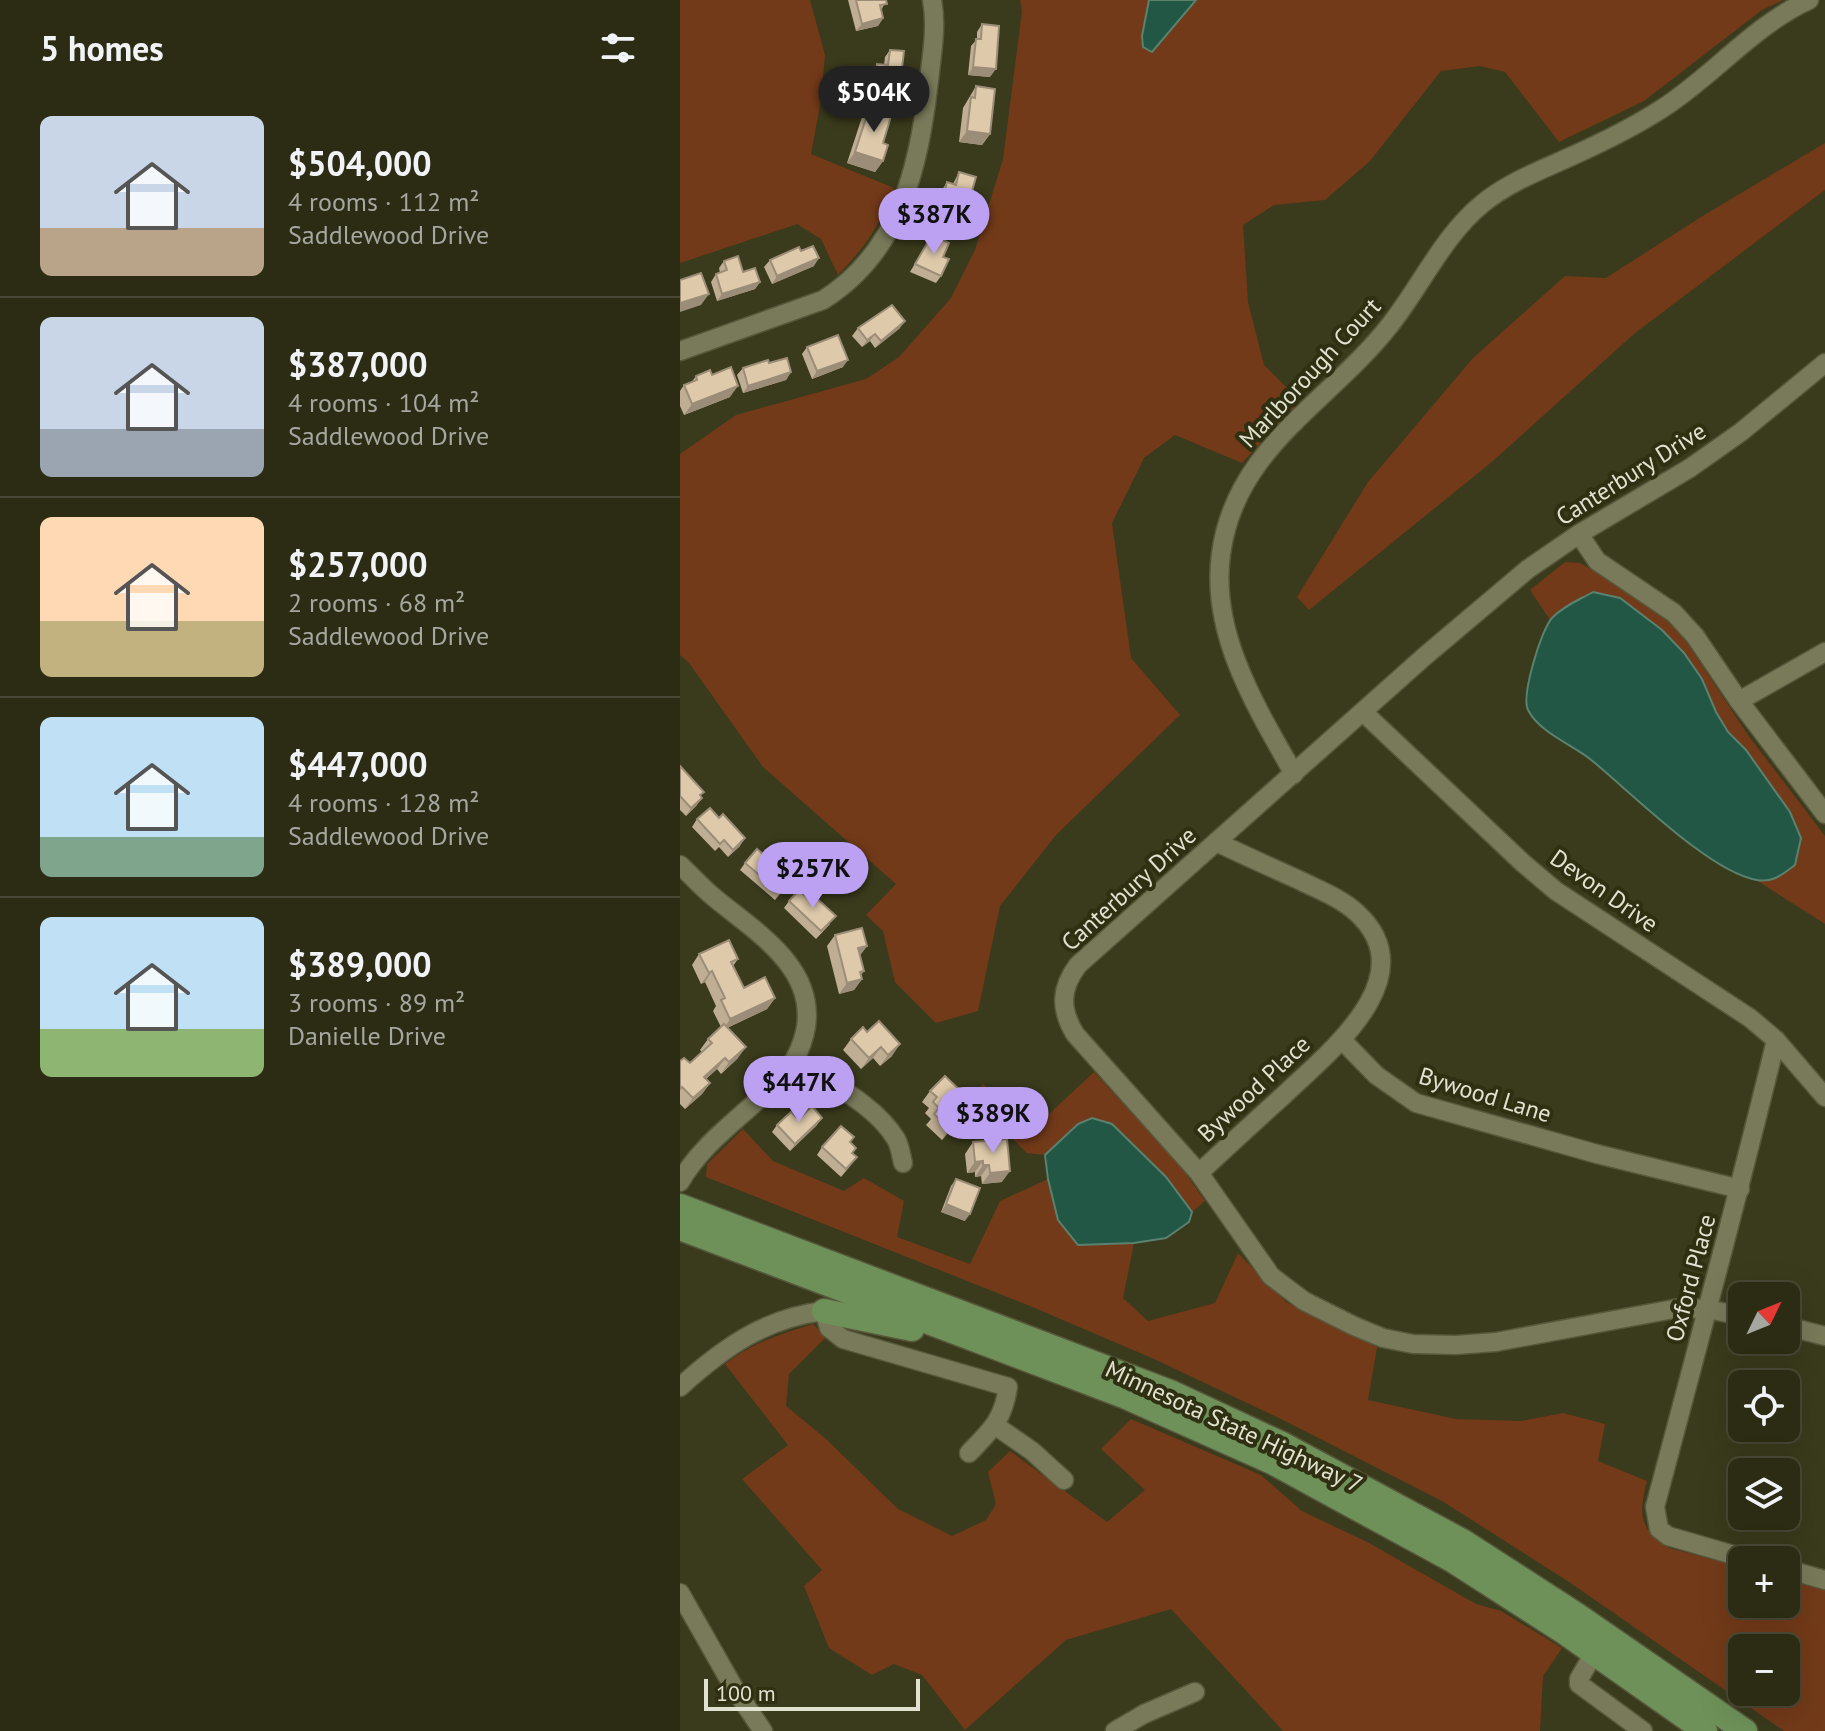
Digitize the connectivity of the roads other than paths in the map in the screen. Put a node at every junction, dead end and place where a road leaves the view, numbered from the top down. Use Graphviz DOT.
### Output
graph roads {
  1 [pos="932,0"];
  2 [pos="1809,0"];
  3 [pos="680,351"];
  4 [pos="1825,363"];
  5 [pos="1579,534"];
  6 [pos="1825,652"];
  7 [pos="1739,701"];
  8 [pos="1363,712"];
  9 [pos="1294,774"];
  10 [pos="1825,814"];
  11 [pos="1216,842"];
  12 [pos="680,865"];
  13 [pos="1342,1040"];
  14 [pos="1776,1040"];
  15 [pos="795,1060"];
  16 [pos="1825,1097"];
  17 [pos="903,1163"];
  18 [pos="1199,1173"];
  19 [pos="680,1182"];
  20 [pos="1740,1189"];
  21 [pos="680,1206"];
  22 [pos="680,1228"];
  23 [pos="1707,1309"];
  24 [pos="824,1311"];
  25 [pos="1728,1313"];
  26 [pos="1800,1330"];
  27 [pos="1825,1336"];
  28 [pos="996,1347"];
  29 [pos="680,1387"];
  30 [pos="996,1426"];
  31 [pos="969,1453"];
  32 [pos="1064,1480"];
  33 [pos="1728,1554"];
  34 [pos="1800,1573"];
  35 [pos="1825,1580"];
  36 [pos="680,1593"];
  37 [pos="1594,1653"];
  38 [pos="1195,1692"];
  39 [pos="1690,1727"];
  40 [pos="763,1731"];
  41 [pos="1115,1731"];
  42 [pos="1643,1731"];
  43 [pos="1745,1731"];
  1 -- 3 [label="street"];
  2 -- 9 [label="street, Marlborough Court"];
  4 -- 5 [label="street, Canterbury Drive"];
  5 -- 7 [label="street"];
  5 -- 8 [label="street, Canterbury Drive"];
  6 -- 7 [label="street"];
  7 -- 10 [label="street"];
  8 -- 9 [label="street, Canterbury Drive"];
  8 -- 14 [label="street, Devon Drive"];
  9 -- 11 [label="street, Canterbury Drive"];
  11 -- 13 [label="street"];
  11 -- 18 [label="street, Canterbury Drive"];
  12 -- 15 [label="street"];
  13 -- 18 [label="street, Bywood Place"];
  13 -- 20 [label="street, Bywood Lane"];
  14 -- 16 [label="street, Devon Drive"];
  14 -- 20 [label="street, Oxford Place"];
  15 -- 17 [label="street"];
  15 -- 19 [label="street"];
  18 -- 23 [label="street, Canterbury Drive"];
  20 -- 23 [label="street, Oxford Place"];
  21 -- 43 [label="main road, Minnesota State Highway 7"];
  22 -- 28 [label="main road, Minnesota State Highway 7"];
  23 -- 25 [label="street, Canterbury Drive"];
  23 -- 33 [label="street, Oxford Place"];
  24 -- 28 [label="main road"];
  24 -- 29 [label="street"];
  24 -- 30 [label="street"];
  26 -- 27 [label="street"];
  28 -- 37 [label="main road, Minnesota State Highway 7"];
  30 -- 31 [label="street"];
  30 -- 32 [label="street"];
  34 -- 35 [label="street"];
  36 -- 40 [label="street"];
  37 -- 39 [label="main road, Minnesota State Highway 7"];
  37 -- 42 [label="street"];
  38 -- 41 [label="street"];
}
